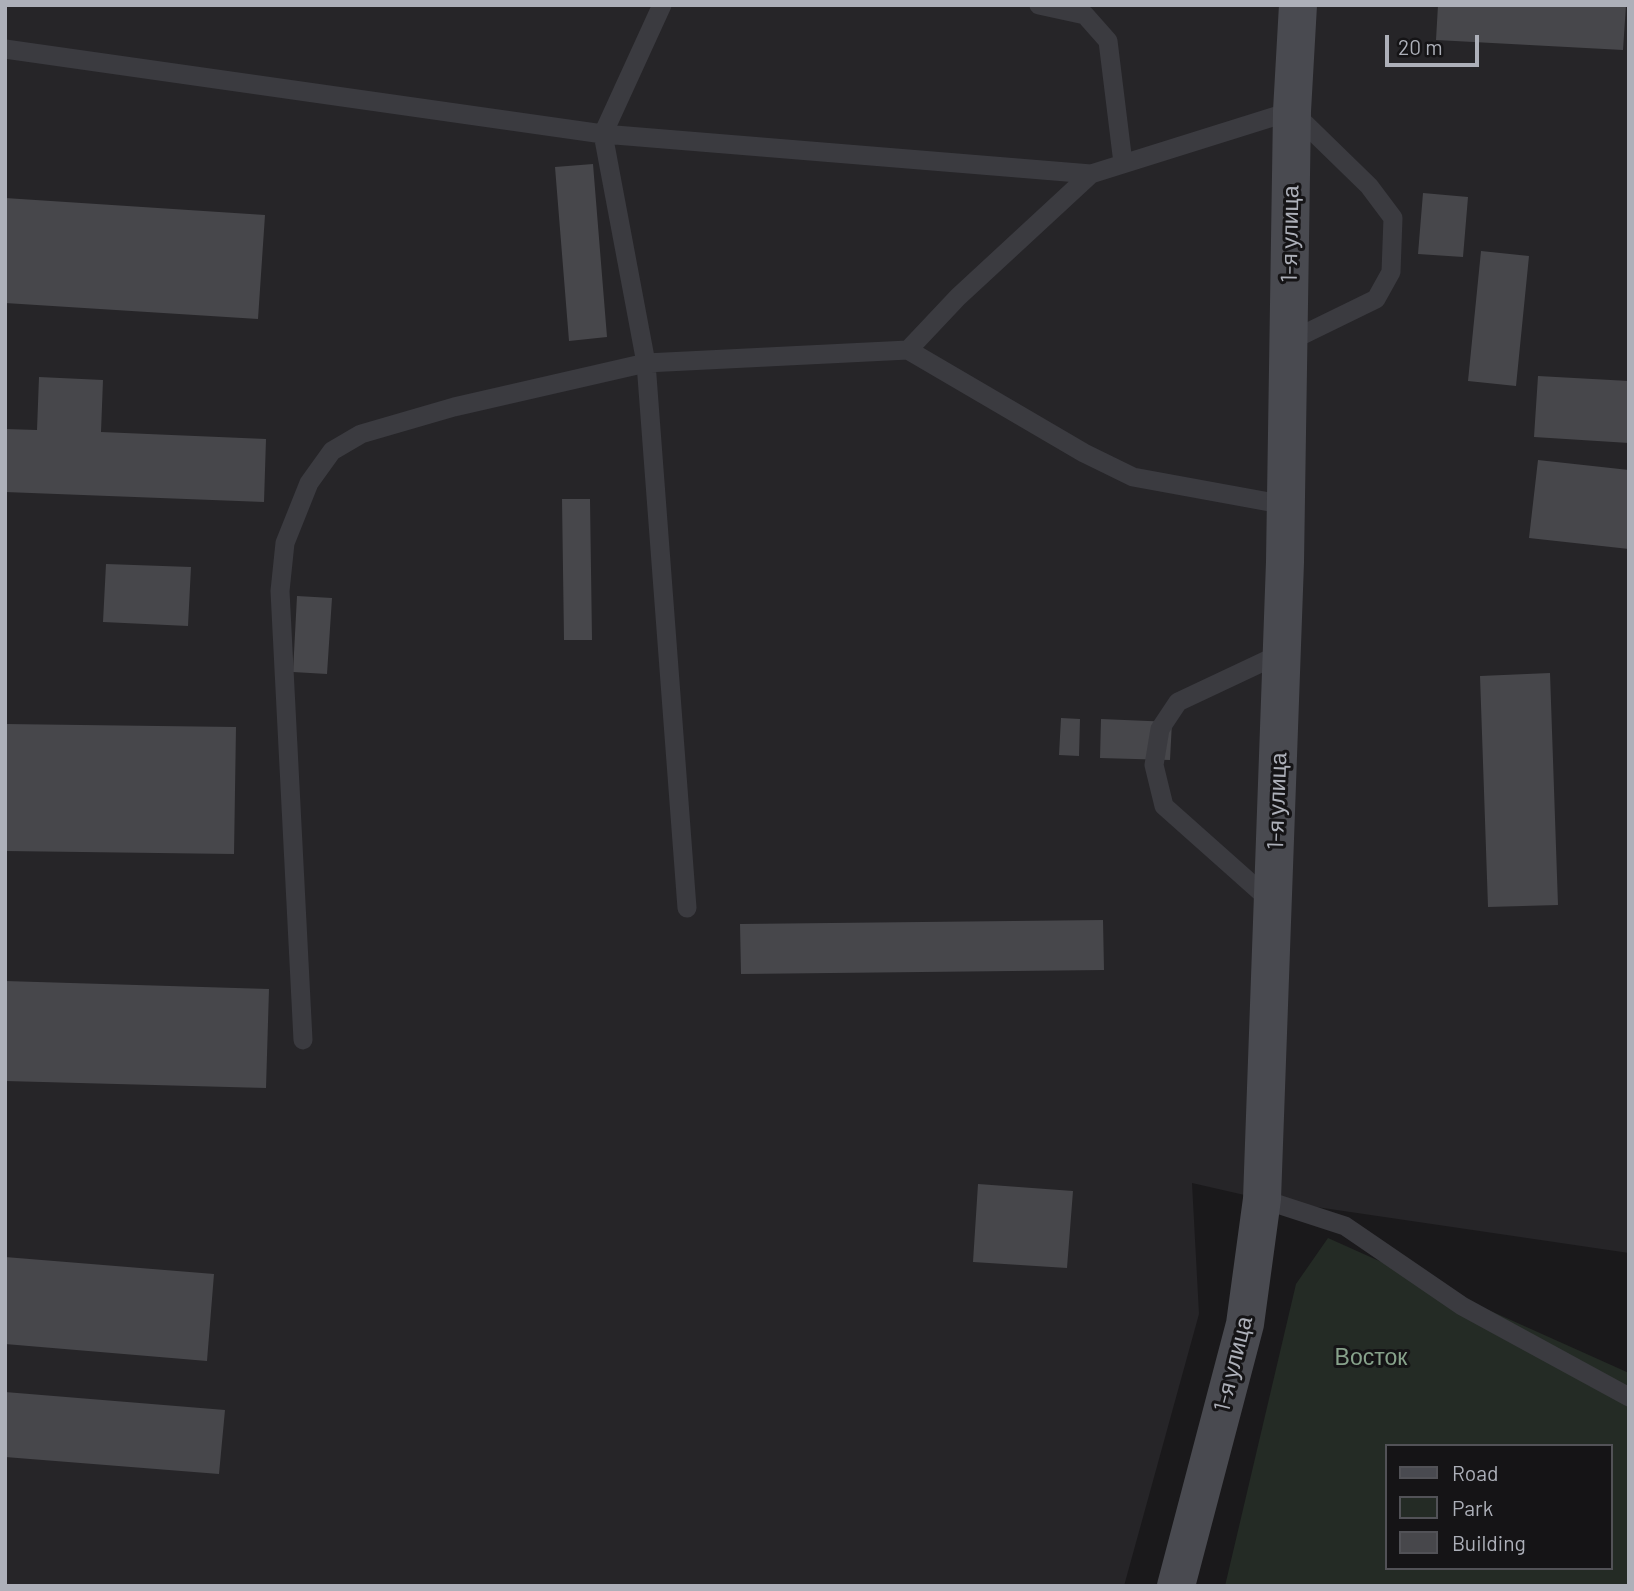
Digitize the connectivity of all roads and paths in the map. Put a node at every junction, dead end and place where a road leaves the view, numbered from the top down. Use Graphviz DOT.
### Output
graph roads {
  1 [pos="662,5"];
  2 [pos="1039,5"];
  3 [pos="1298,5"];
  4 [pos="5,49"];
  5 [pos="1292,111"];
  6 [pos="603,134"];
  7 [pos="1123,163"];
  8 [pos="1091,174"];
  9 [pos="1288,342"];
  10 [pos="908,350"];
  11 [pos="646,363"];
  12 [pos="1286,505"];
  13 [pos="1282,653"];
  14 [pos="1273,904"];
  15 [pos="687,908"];
  16 [pos="303,1040"];
  17 [pos="1262,1199"];
  18 [pos="1629,1397"];
  19 [pos="1175,1586"];
  1 -- 6 [label="lane"];
  2 -- 7 [label="lane"];
  3 -- 5 [label="main road, 1-я улица"];
  4 -- 6 [label="lane"];
  5 -- 7 [label="lane"];
  5 -- 9 [label="main road, 1-я улица"];
  5 -- 9 [label="lane"];
  6 -- 8 [label="lane"];
  6 -- 11 [label="lane"];
  7 -- 8 [label="lane"];
  8 -- 10 [label="lane"];
  9 -- 12 [label="main road, 1-я улица"];
  10 -- 11 [label="lane"];
  10 -- 12 [label="lane"];
  11 -- 15 [label="lane"];
  11 -- 16 [label="lane"];
  12 -- 13 [label="main road, 1-я улица"];
  13 -- 14 [label="main road, 1-я улица"];
  13 -- 14 [label="lane"];
  14 -- 17 [label="main road, 1-я улица"];
  17 -- 18 [label="lane"];
  17 -- 19 [label="main road, 1-я улица"];
}
